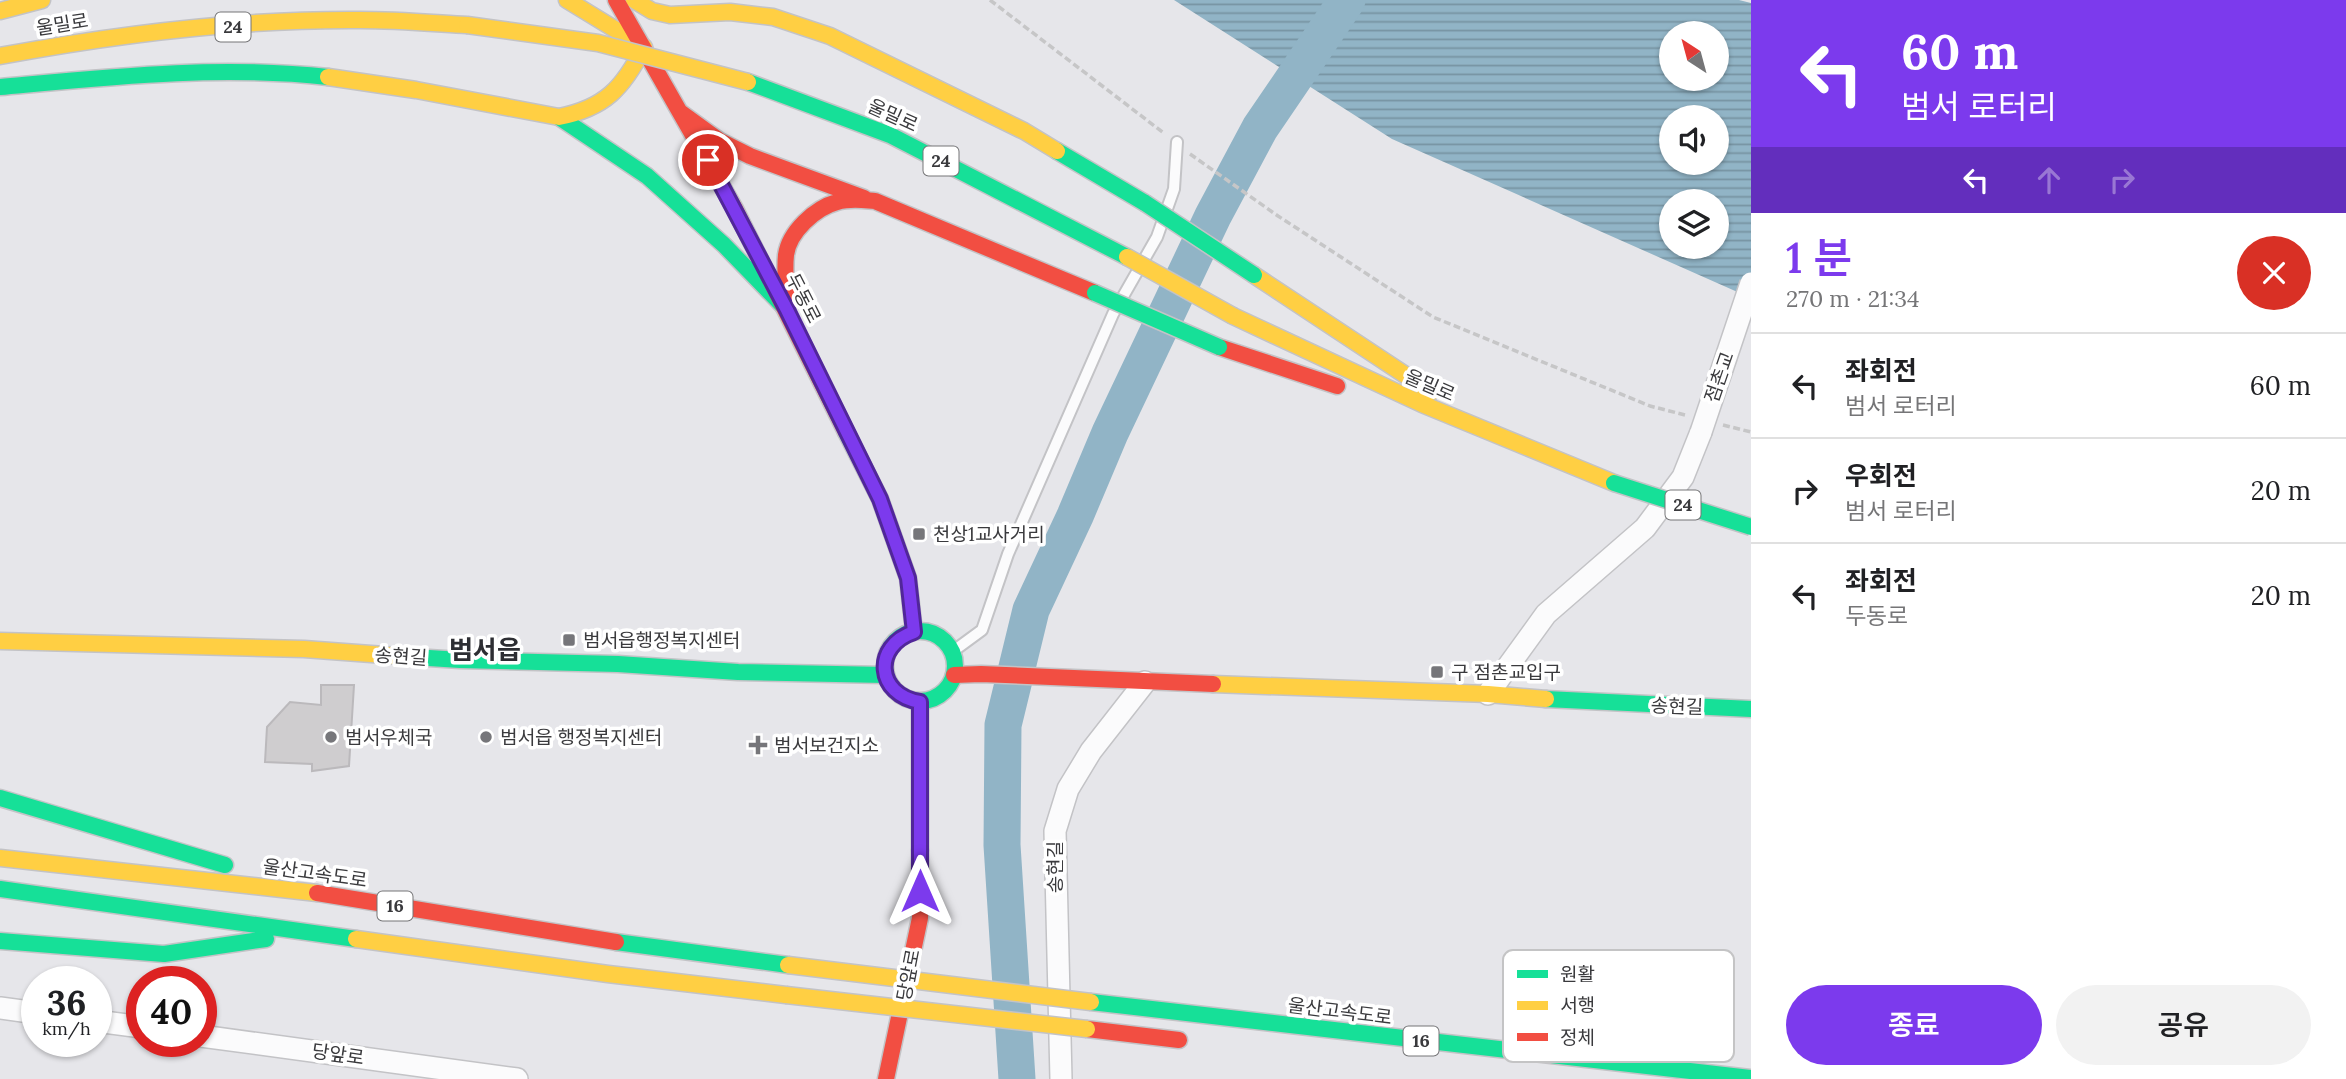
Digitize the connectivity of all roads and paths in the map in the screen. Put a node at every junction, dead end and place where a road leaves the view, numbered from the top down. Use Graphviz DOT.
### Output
graph roads {
  1 [pos="42,0"];
  2 [pos="567,0"];
  3 [pos="616,0"];
  4 [pos="634,0"];
  5 [pos="990,0"];
  6 [pos="0,11"];
  7 [pos="730,12"];
  8 [pos="669,29"];
  9 [pos="649,43"];
  10 [pos="0,56"];
  11 [pos="0,87"];
  12 [pos="680,112"];
  13 [pos="559,117"];
  14 [pos="1177,142"];
  15 [pos="1199,163"];
  16 [pos="875,201"];
  17 [pos="1751,283"];
  18 [pos="787,310"];
  19 [pos="1701,423"];
  20 [pos="1751,432"];
  21 [pos="1503,440"];
  22 [pos="1751,527"];
  23 [pos="914,632"];
  24 [pos="0,641"];
  25 [pos="952,652"];
  26 [pos="954,675"];
  27 [pos="885,676"];
  28 [pos="1146,682"];
  29 [pos="1488,694"];
  30 [pos="920,702"];
  31 [pos="1751,709"];
  32 [pos="2,799"];
  33 [pos="0,858"];
  34 [pos="0,889"];
  35 [pos="317,893"];
  36 [pos="80,912"];
  37 [pos="309,932"];
  38 [pos="0,941"];
  39 [pos="0,1008"];
  40 [pos="21,1011"];
  41 [pos="217,1038"];
  42 [pos="1195,1042"];
  43 [pos="1503,1050"];
  44 [pos="1605,1062"];
  45 [pos="517,1079"];
  46 [pos="886,1079"];
  47 [pos="1061,1079"];
  48 [pos="1751,1079"];
  1 -- 6 [label="main road"];
  2 -- 9 [label="main road"];
  3 -- 9 [label="main road, 두동로"];
  4 -- 7 [label="main road"];
  5 -- 14 [label="path"];
  7 -- 8 [label="main road"];
  7 -- 21 [label="main road, bridge"];
  9 -- 12 [label="main road, 두동로"];
  9 -- 13 [label="main road"];
  10 -- 21 [label="main road, 울밀로 / 24, bridge"];
  11 -- 13 [label="main road"];
  12 -- 16 [label="main road"];
  12 -- 18 [label="main road, 두동로"];
  13 -- 18 [label="main road"];
  14 -- 25 [label="lane"];
  15 -- 19 [label="path"];
  16 -- 18 [label="main road"];
  16 -- 21 [label="main road, bridge"];
  17 -- 19 [label="street, 점촌교, bridge"];
  18 -- 23 [label="main road, 두동로"];
  19 -- 20 [label="path"];
  19 -- 29 [label="street, 점촌교"];
  21 -- 22 [label="main road, 울밀로 / 24, bridge"];
  23 -- 25 [label="main road"];
  23 -- 27 [label="main road"];
  24 -- 27 [label="main road, 송현길"];
  25 -- 26 [label="main road"];
  26 -- 28 [label="main road"];
  26 -- 30 [label="main road"];
  27 -- 30 [label="main road"];
  28 -- 29 [label="main road"];
  28 -- 47 [label="street, 송현길"];
  29 -- 31 [label="main road, 송현길"];
  30 -- 46 [label="main road, 당앞로"];
  32 -- 35 [label="main road"];
  33 -- 35 [label="main road, 울산고속도로 / 16"];
  34 -- 37 [label="main road, 16"];
  35 -- 43 [label="main road, 울산고속도로 / 16, bridge"];
  36 -- 37 [label="lane"];
  37 -- 38 [label="main road"];
  37 -- 42 [label="main road, 16, bridge"];
  39 -- 40 [label="street"];
  41 -- 45 [label="street, 당앞로"];
  44 -- 48 [label="main road, 울산고속도로 / 16, bridge"];
}
